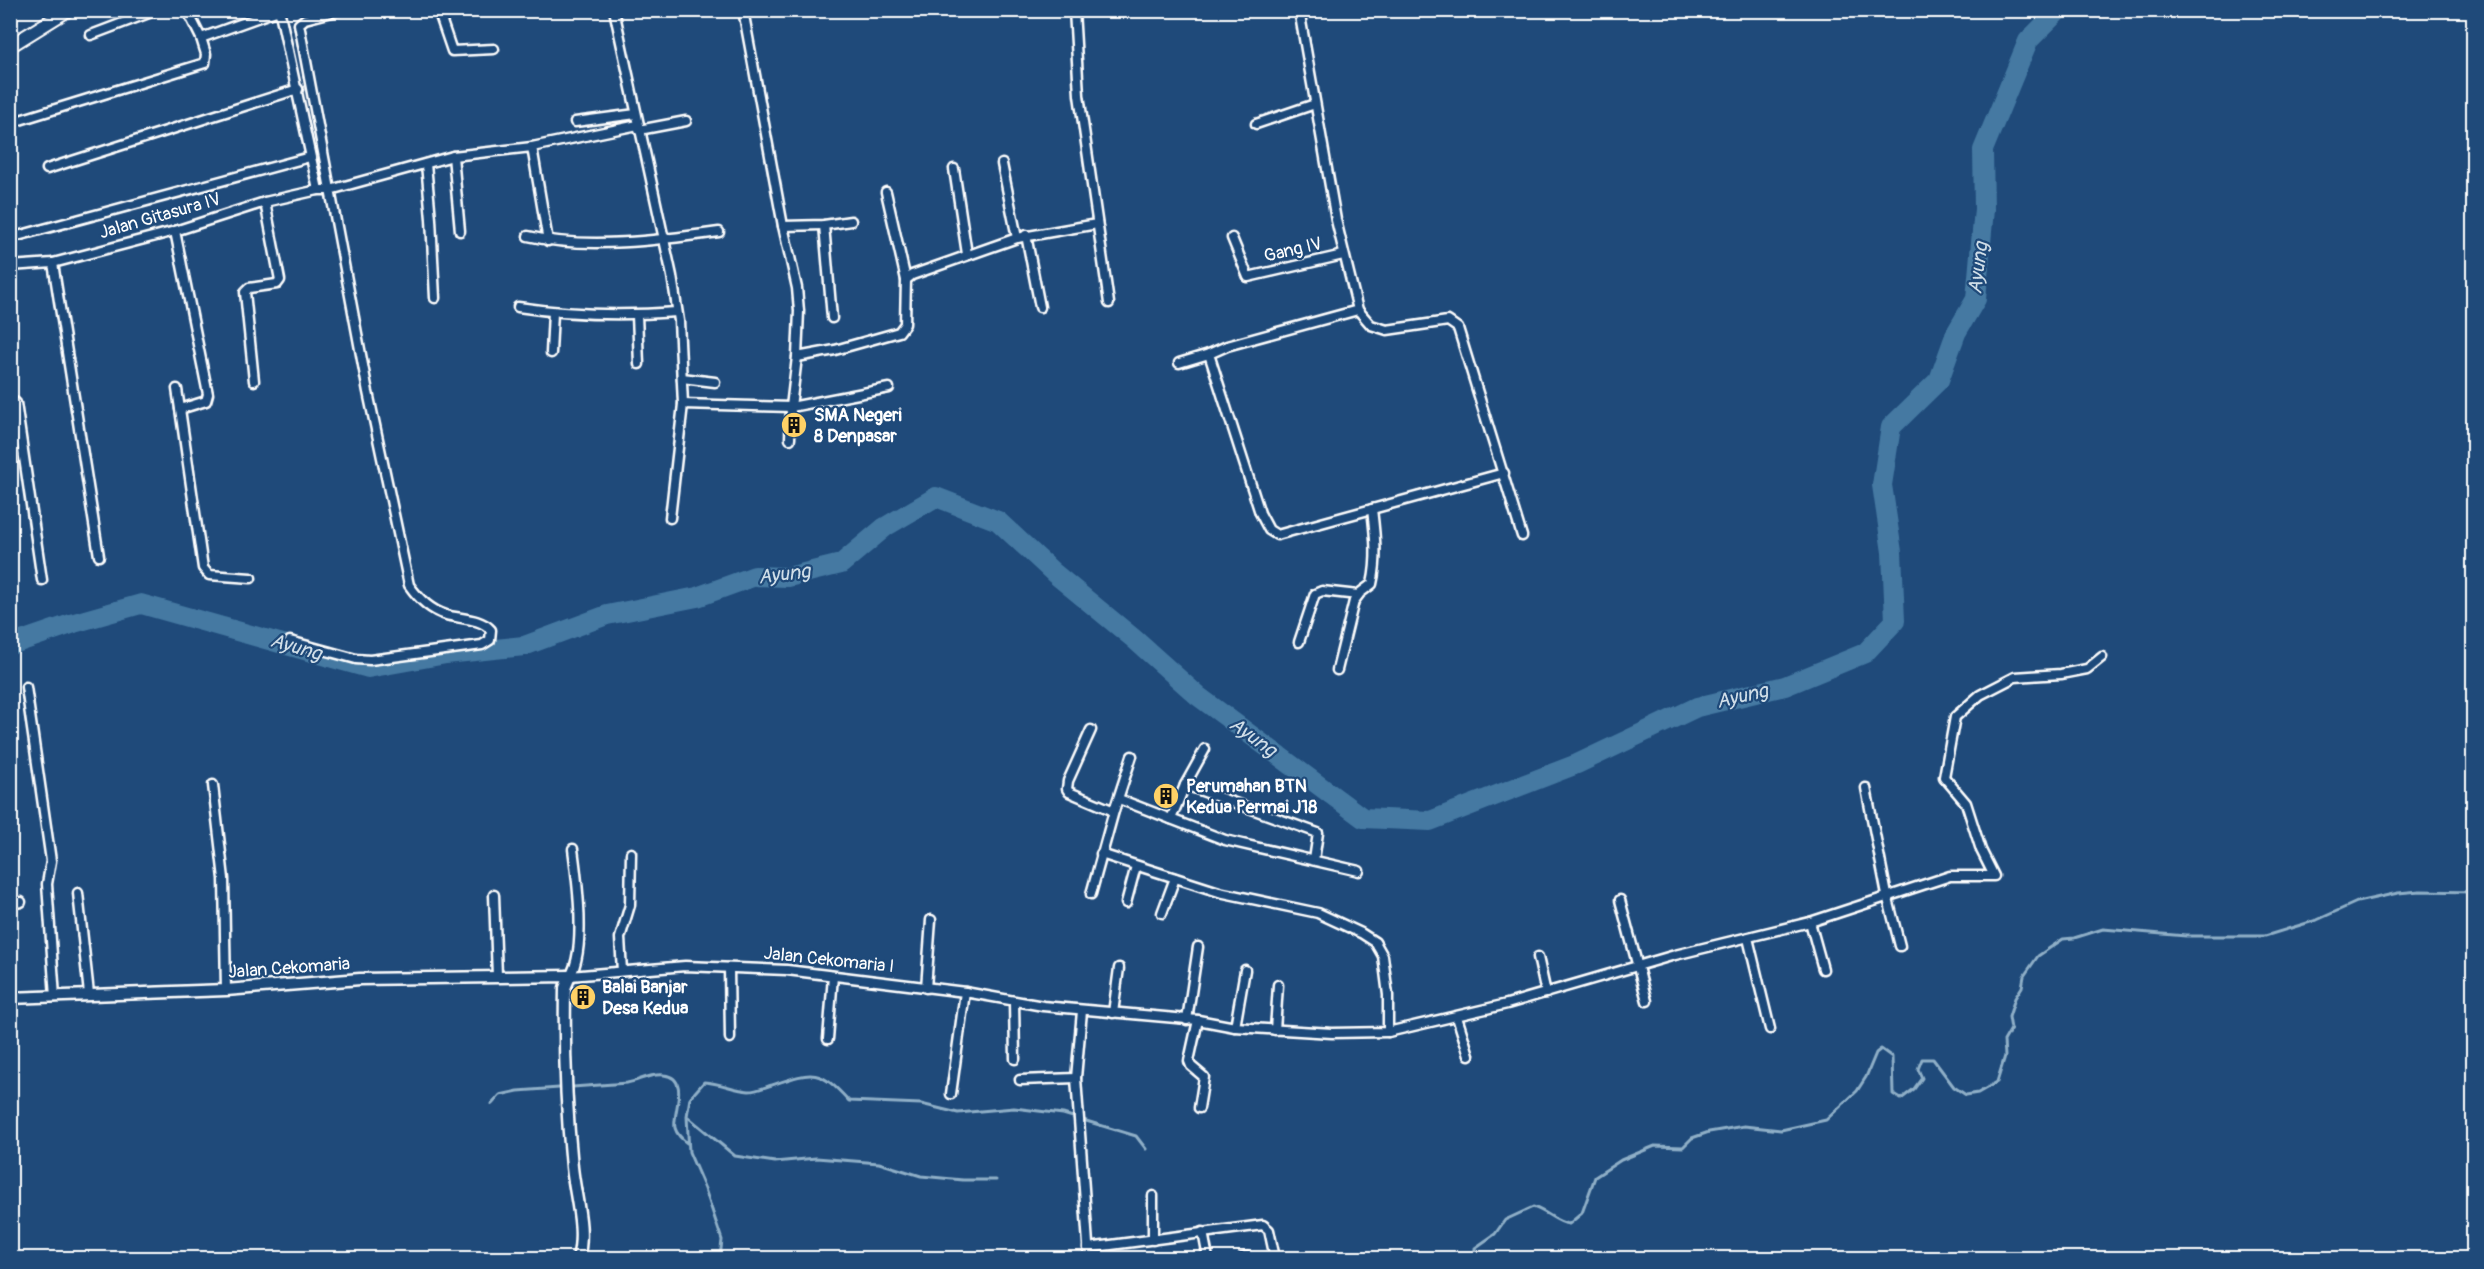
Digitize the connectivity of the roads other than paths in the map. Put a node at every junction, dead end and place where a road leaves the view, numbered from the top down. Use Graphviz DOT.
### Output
graph roads {
  1 [pos="68,10"];
  2 [pos="157,10"];
  3 [pos="187,10"];
  4 [pos="340,10"];
  5 [pos="438,10"];
  6 [pos="614,10"];
  7 [pos="744,10"];
  8 [pos="1074,10"];
  9 [pos="1299,11"];
  10 [pos="91,35"];
  11 [pos="201,38"];
  12 [pos="10,46"];
  13 [pos="494,49"];
  14 [pos="298,89"];
  15 [pos="1315,104"];
  16 [pos="636,114"];
  17 [pos="686,121"];
  18 [pos="575,122"];
  19 [pos="10,123"];
  20 [pos="1256,124"];
  21 [pos="639,128"];
  22 [pos="532,147"];
  23 [pos="453,156"];
  24 [pos="310,157"];
  25 [pos="426,164"];
  26 [pos="1002,164"];
  27 [pos="47,169"];
  28 [pos="954,170"];
  29 [pos="318,190"];
  30 [pos="330,190"];
  31 [pos="886,192"];
  32 [pos="265,202"];
  33 [pos="851,221"];
  34 [pos="1097,224"];
  35 [pos="824,225"];
  36 [pos="783,226"];
  37 [pos="175,231"];
  38 [pos="460,231"];
  39 [pos="719,232"];
  40 [pos="528,236"];
  41 [pos="1022,236"];
  42 [pos="10,238"];
  43 [pos="1232,238"];
  44 [pos="663,240"];
  45 [pos="548,241"];
  46 [pos="967,254"];
  47 [pos="1344,255"];
  48 [pos="53,263"];
  49 [pos="10,266"];
  50 [pos="906,279"];
  51 [pos="435,298"];
  52 [pos="1109,303"];
  53 [pos="518,307"];
  54 [pos="1040,307"];
  55 [pos="1358,310"];
  56 [pos="553,312"];
  57 [pos="677,312"];
  58 [pos="637,315"];
  59 [pos="832,318"];
  60 [pos="551,353"];
  61 [pos="1209,354"];
  62 [pos="798,357"];
  63 [pos="1179,363"];
  64 [pos="639,364"];
  65 [pos="682,378"];
  66 [pos="254,381"];
  67 [pos="715,382"];
  68 [pos="889,388"];
  69 [pos="177,389"];
  70 [pos="10,399"];
  71 [pos="683,404"];
  72 [pos="791,407"];
  73 [pos="180,408"];
  74 [pos="790,439"];
  75 [pos="1504,473"];
  76 [pos="1372,509"];
  77 [pos="670,518"];
  78 [pos="1522,536"];
  79 [pos="99,556"];
  80 [pos="251,578"];
  81 [pos="42,580"];
  82 [pos="1358,595"];
  83 [pos="290,641"];
  84 [pos="1299,642"];
  85 [pos="2102,657"];
  86 [pos="1337,670"];
  87 [pos="26,687"];
  88 [pos="1091,730"];
  89 [pos="1205,748"];
  90 [pos="1132,756"];
  91 [pos="213,785"];
  92 [pos="1185,785"];
  93 [pos="1866,788"];
  94 [pos="1119,799"];
  95 [pos="1113,811"];
  96 [pos="1170,819"];
  97 [pos="573,849"];
  98 [pos="631,853"];
  99 [pos="1101,854"];
  100 [pos="1314,860"];
  101 [pos="1136,866"];
  102 [pos="1359,871"];
  103 [pos="1175,878"];
  104 [pos="78,893"];
  105 [pos="1091,894"];
  106 [pos="494,895"];
  107 [pos="1887,896"];
  108 [pos="1620,900"];
  109 [pos="21,902"];
  110 [pos="1126,903"];
  111 [pos="10,904"];
  112 [pos="1162,913"];
  113 [pos="931,920"];
  114 [pos="1810,922"];
  115 [pos="1748,938"];
  116 [pos="1900,946"];
  117 [pos="1198,947"];
  118 [pos="1538,957"];
  119 [pos="1637,966"];
  120 [pos="729,968"];
  121 [pos="1119,968"];
  122 [pos="1823,969"];
  123 [pos="1245,970"];
  124 [pos="622,971"];
  125 [pos="497,976"];
  126 [pos="570,976"];
  127 [pos="833,976"];
  128 [pos="1278,985"];
  129 [pos="926,988"];
  130 [pos="226,990"];
  131 [pos="965,992"];
  132 [pos="1546,993"];
  133 [pos="89,994"];
  134 [pos="55,997"];
  135 [pos="10,998"];
  136 [pos="1014,1001"];
  137 [pos="1647,1001"];
  138 [pos="1082,1011"];
  139 [pos="1113,1013"];
  140 [pos="1457,1017"];
  141 [pos="1187,1020"];
  142 [pos="1198,1020"];
  143 [pos="1235,1027"];
  144 [pos="1770,1029"];
  145 [pos="1275,1030"];
  146 [pos="1388,1032"];
  147 [pos="730,1038"];
  148 [pos="828,1039"];
  149 [pos="1469,1054"];
  150 [pos="1015,1059"];
  151 [pos="1076,1078"];
  152 [pos="1020,1080"];
  153 [pos="951,1094"];
  154 [pos="1199,1108"];
  155 [pos="1153,1196"];
  156 [pos="1203,1232"];
  157 [pos="1153,1240"];
  158 [pos="1088,1248"];
  159 [pos="578,1258"];
  160 [pos="1089,1258"];
  161 [pos="1208,1258"];
  162 [pos="1275,1258"];
  1 -- 12 [label="main road"];
  2 -- 10 [label="street"];
  3 -- 11 [label="street"];
  4 -- 30 [label="street"];
  5 -- 13 [label="street"];
  6 -- 16 [label="street"];
  7 -- 36 [label="street"];
  8 -- 34 [label="street"];
  9 -- 15 [label="street"];
  11 -- 14 [label="street"];
  11 -- 19 [label="street"];
  14 -- 24 [label="street"];
  14 -- 27 [label="street"];
  15 -- 20 [label="street"];
  15 -- 47 [label="street"];
  16 -- 18 [label="street"];
  16 -- 21 [label="street"];
  17 -- 21 [label="street, Jalan Gitasura IV"];
  21 -- 22 [label="street, Jalan Gitasura IV"];
  21 -- 44 [label="street"];
  22 -- 23 [label="street, Jalan Gitasura IV"];
  22 -- 45 [label="street"];
  23 -- 25 [label="street, Jalan Gitasura IV"];
  23 -- 38 [label="street"];
  24 -- 29 [label="street"];
  24 -- 42 [label="street"];
  25 -- 30 [label="street, Jalan Gitasura IV"];
  25 -- 51 [label="street"];
  26 -- 41 [label="street"];
  28 -- 46 [label="street"];
  29 -- 30 [label="street, Jalan Gitasura IV"];
  29 -- 32 [label="street, Jalan Gitasura IV"];
  30 -- 83 [label="street"];
  31 -- 50 [label="street"];
  32 -- 37 [label="street, Jalan Gitasura IV"];
  32 -- 66 [label="street"];
  33 -- 35 [label="street"];
  34 -- 41 [label="street"];
  34 -- 52 [label="street"];
  35 -- 36 [label="street"];
  35 -- 59 [label="street"];
  36 -- 62 [label="street"];
  37 -- 48 [label="street, Jalan Gitasura IV"];
  37 -- 73 [label="street"];
  39 -- 44 [label="street"];
  40 -- 45 [label="street"];
  41 -- 46 [label="street"];
  41 -- 54 [label="street"];
  43 -- 47 [label="street, Gang IV"];
  44 -- 45 [label="street"];
  44 -- 57 [label="street"];
  46 -- 50 [label="street"];
  47 -- 55 [label="street"];
  48 -- 49 [label="street, Jalan Gitasura IV"];
  48 -- 79 [label="street"];
  50 -- 62 [label="street"];
  53 -- 56 [label="street"];
  55 -- 61 [label="street"];
  55 -- 75 [label="street"];
  56 -- 58 [label="street"];
  56 -- 60 [label="street"];
  57 -- 58 [label="street"];
  57 -- 65 [label="street"];
  58 -- 64 [label="street"];
  61 -- 63 [label="street"];
  61 -- 76 [label="street"];
  62 -- 72 [label="street"];
  65 -- 67 [label="street"];
  65 -- 71 [label="street"];
  68 -- 72 [label="street"];
  69 -- 73 [label="street"];
  70 -- 81 [label="street"];
  71 -- 72 [label="street"];
  71 -- 77 [label="street"];
  72 -- 74 [label="street"];
  73 -- 80 [label="street"];
  75 -- 76 [label="street"];
  75 -- 78 [label="street"];
  76 -- 82 [label="street"];
  82 -- 84 [label="street"];
  82 -- 86 [label="street"];
  85 -- 107 [label="street, Jalan Cekomaria I"];
  87 -- 134 [label="street"];
  88 -- 95 [label="street"];
  89 -- 92 [label="street"];
  90 -- 94 [label="street"];
  91 -- 130 [label="street"];
  92 -- 96 [label="street"];
  92 -- 100 [label="street"];
  93 -- 107 [label="street"];
  94 -- 95 [label="street"];
  94 -- 96 [label="street"];
  95 -- 99 [label="street"];
  96 -- 100 [label="street"];
  97 -- 126 [label="street"];
  98 -- 124 [label="street"];
  99 -- 101 [label="street"];
  99 -- 105 [label="street"];
  100 -- 102 [label="street"];
  101 -- 103 [label="street"];
  101 -- 110 [label="street"];
  103 -- 112 [label="street"];
  103 -- 146 [label="street"];
  104 -- 133 [label="street"];
  106 -- 125 [label="street"];
  107 -- 114 [label="street, Jalan Cekomaria I"];
  107 -- 116 [label="street"];
  108 -- 119 [label="street"];
  109 -- 111 [label="street"];
  113 -- 129 [label="street"];
  114 -- 115 [label="street, Jalan Cekomaria I"];
  114 -- 122 [label="street"];
  115 -- 119 [label="street, Jalan Cekomaria I"];
  115 -- 144 [label="street"];
  117 -- 141 [label="street"];
  118 -- 132 [label="street"];
  119 -- 132 [label="street, Jalan Cekomaria I"];
  119 -- 137 [label="street"];
  120 -- 124 [label="street, Jalan Cekomaria I"];
  120 -- 127 [label="street, Jalan Cekomaria I"];
  120 -- 147 [label="street"];
  121 -- 139 [label="street"];
  123 -- 143 [label="street"];
  124 -- 126 [label="street, Jalan Cekomaria I"];
  125 -- 126 [label="street, Jalan Cekomaria"];
  125 -- 130 [label="street, Jalan Cekomaria"];
  126 -- 159 [label="street"];
  127 -- 129 [label="street, Jalan Cekomaria I"];
  127 -- 148 [label="street"];
  128 -- 145 [label="street"];
  129 -- 131 [label="street, Jalan Cekomaria I"];
  130 -- 133 [label="street, Jalan Cekomaria"];
  131 -- 136 [label="street, Jalan Cekomaria I"];
  131 -- 153 [label="street"];
  132 -- 140 [label="street, Jalan Cekomaria I"];
  133 -- 134 [label="street, Jalan Cekomaria"];
  134 -- 135 [label="street, Jalan Cekomaria"];
  136 -- 138 [label="street, Jalan Cekomaria I"];
  136 -- 150 [label="street"];
  138 -- 139 [label="street, Jalan Cekomaria I"];
  138 -- 151 [label="street"];
  139 -- 141 [label="street, Jalan Cekomaria I"];
  140 -- 146 [label="street, Jalan Cekomaria I"];
  140 -- 149 [label="street"];
  141 -- 142 [label="street, Jalan Cekomaria I"];
  142 -- 143 [label="street, Jalan Cekomaria I"];
  142 -- 154 [label="street"];
  143 -- 145 [label="street, Jalan Cekomaria I"];
  145 -- 146 [label="street, Jalan Cekomaria I"];
  151 -- 152 [label="street"];
  151 -- 158 [label="street"];
  155 -- 157 [label="street"];
  156 -- 157 [label="street"];
  156 -- 161 [label="street"];
  156 -- 162 [label="street"];
  157 -- 158 [label="street"];
  158 -- 160 [label="street"];
}
